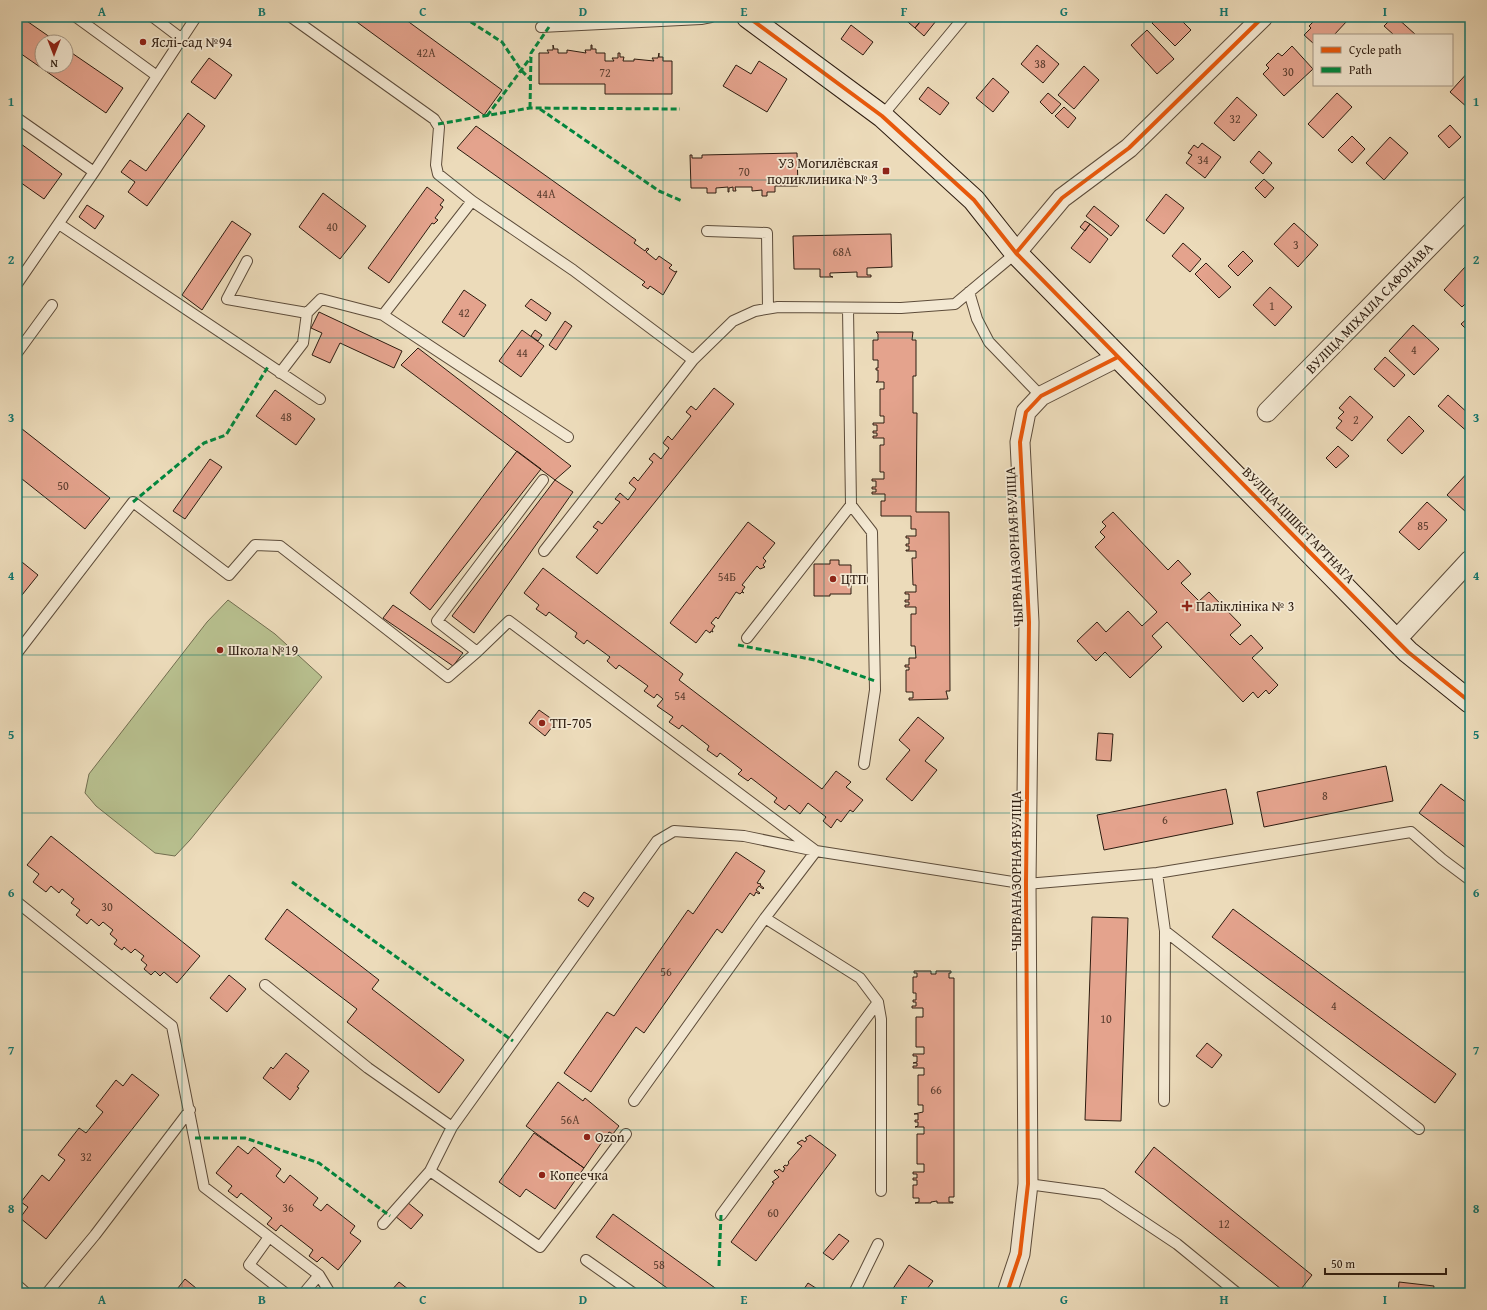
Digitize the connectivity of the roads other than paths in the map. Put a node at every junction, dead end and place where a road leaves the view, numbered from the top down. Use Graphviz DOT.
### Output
graph roads {
  1 [pos="76,17"];
  2 [pos="153,17"];
  3 [pos="196,17"];
  4 [pos="291,17"];
  5 [pos="712,17"];
  6 [pos="748,17"];
  7 [pos="964,17"];
  8 [pos="1263,17"];
  9 [pos="541,27"];
  10 [pos="182,39"];
  11 [pos="157,76"];
  12 [pos="882,116"];
  13 [pos="17,118"];
  14 [pos="94,172"];
  15 [pos="472,201"];
  16 [pos="1470,204"];
  17 [pos="59,224"];
  18 [pos="707,231"];
  19 [pos="1016,252"];
  20 [pos="247,261"];
  21 [pos="17,284"];
  22 [pos="969,292"];
  23 [pos="52,305"];
  24 [pos="768,308"];
  25 [pos="848,309"];
  26 [pos="307,313"];
  27 [pos="383,315"];
  28 [pos="17,353"];
  29 [pos="1118,357"];
  30 [pos="693,360"];
  31 [pos="280,373"];
  32 [pos="1041,396"];
  33 [pos="320,399"];
  34 [pos="1267,412"];
  35 [pos="568,437"];
  36 [pos="543,480"];
  37 [pos="851,505"];
  38 [pos="544,551"];
  39 [pos="1470,560"];
  40 [pos="747,638"];
  41 [pos="1396,640"];
  42 [pos="477,652"];
  43 [pos="17,653"];
  44 [pos="1470,702"];
  45 [pos="864,764"];
  46 [pos="816,851"];
  47 [pos="1157,873"];
  48 [pos="1470,880"];
  49 [pos="1026,884"];
  50 [pos="17,902"];
  51 [pos="765,918"];
  52 [pos="1165,931"];
  53 [pos="265,985"];
  54 [pos="878,1002"];
  55 [pos="634,1101"];
  56 [pos="1164,1101"];
  57 [pos="190,1110"];
  58 [pos="452,1127"];
  59 [pos="1419,1129"];
  60 [pos="626,1134"];
  61 [pos="430,1171"];
  62 [pos="1028,1184"];
  63 [pos="881,1191"];
  64 [pos="721,1215"];
  65 [pos="383,1224"];
  66 [pos="269,1237"];
  67 [pos="878,1244"];
  68 [pos="586,1260"];
  69 [pos="319,1276"];
  70 [pos="17,1285"];
  71 [pos="26,1293"];
  72 [pos="47,1293"];
  73 [pos="285,1293"];
  74 [pos="304,1293"];
  75 [pos="330,1293"];
  76 [pos="633,1293"];
  77 [pos="854,1293"];
  78 [pos="1007,1293"];
  79 [pos="1237,1293"];
  1 -- 11 [label="lane"];
  2 -- 10 [label="lane"];
  3 -- 10 [label="lane"];
  4 -- 15 [label="lane"];
  5 -- 9 [label="lane"];
  6 -- 12 [label="street"];
  7 -- 12 [label="lane"];
  8 -- 19 [label="street"];
  10 -- 11 [label="lane"];
  11 -- 14 [label="lane"];
  12 -- 19 [label="street"];
  13 -- 14 [label="lane"];
  14 -- 17 [label="lane"];
  15 -- 27 [label="lane"];
  15 -- 30 [label="lane"];
  16 -- 34 [label="street, ВУЛІЦА МІХАІЛА САФОНАВА"];
  17 -- 21 [label="lane"];
  17 -- 31 [label="lane"];
  18 -- 24 [label="lane"];
  19 -- 22 [label="lane"];
  19 -- 29 [label="street"];
  20 -- 26 [label="lane"];
  22 -- 25 [label="lane"];
  22 -- 32 [label="lane"];
  23 -- 28 [label="lane"];
  24 -- 25 [label="lane"];
  24 -- 30 [label="lane"];
  25 -- 37 [label="lane"];
  26 -- 27 [label="lane"];
  26 -- 31 [label="lane"];
  27 -- 35 [label="lane"];
  29 -- 32 [label="street, ЧЫРВАНАЗОРНАЯ ВУЛІЦА"];
  29 -- 41 [label="street, ВУЛІЦА ЦІШКІ ГАРТНАГА"];
  30 -- 38 [label="lane"];
  31 -- 33 [label="lane"];
  32 -- 49 [label="street, ЧЫРВАНАЗОРНАЯ ВУЛІЦА"];
  36 -- 42 [label="lane"];
  37 -- 40 [label="lane"];
  37 -- 45 [label="lane"];
  39 -- 41 [label="street"];
  41 -- 44 [label="street, ВУЛІЦА ЦІШКІ ГАРТНАГА"];
  42 -- 43 [label="lane"];
  42 -- 46 [label="lane"];
  46 -- 49 [label="lane"];
  46 -- 51 [label="lane"];
  46 -- 58 [label="lane"];
  47 -- 48 [label="lane"];
  47 -- 49 [label="lane"];
  47 -- 52 [label="lane"];
  49 -- 62 [label="street, ЧЫРВАНАЗОРНАЯ ВУЛІЦА"];
  50 -- 57 [label="lane"];
  51 -- 54 [label="lane"];
  51 -- 55 [label="lane"];
  52 -- 56 [label="lane"];
  52 -- 59 [label="lane"];
  53 -- 58 [label="lane"];
  54 -- 63 [label="lane"];
  54 -- 64 [label="lane"];
  57 -- 66 [label="lane"];
  57 -- 72 [label="lane"];
  58 -- 61 [label="lane"];
  60 -- 61 [label="lane"];
  61 -- 65 [label="lane"];
  62 -- 78 [label="street, ЧЫРВАНАЗОРНАЯ ВУЛІЦА"];
  62 -- 79 [label="lane"];
  66 -- 69 [label="lane"];
  66 -- 73 [label="lane"];
  67 -- 77 [label="lane"];
  68 -- 76 [label="lane"];
  69 -- 74 [label="lane"];
  69 -- 75 [label="lane"];
  70 -- 71 [label="lane"];
}
